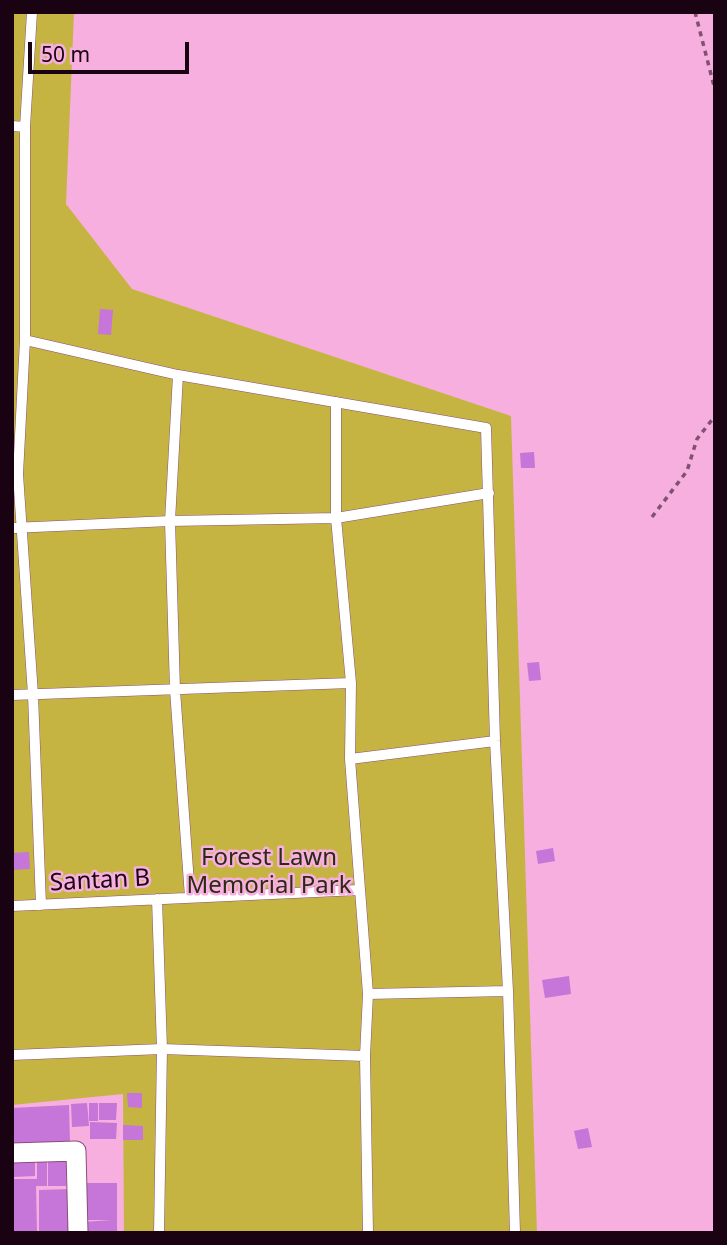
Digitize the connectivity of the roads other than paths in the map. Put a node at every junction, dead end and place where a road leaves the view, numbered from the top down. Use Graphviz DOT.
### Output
graph roads {
  1 [pos="32,12"];
  2 [pos="12,126"];
  3 [pos="25,127"];
  4 [pos="25,340"];
  5 [pos="178,374"];
  6 [pos="336,402"];
  7 [pos="15,474"];
  8 [pos="489,494"];
  9 [pos="336,518"];
  10 [pos="170,521"];
  11 [pos="18,528"];
  12 [pos="351,683"];
  13 [pos="175,690"];
  14 [pos="12,695"];
  15 [pos="33,695"];
  16 [pos="495,741"];
  17 [pos="350,758"];
  18 [pos="359,890"];
  19 [pos="190,897"];
  20 [pos="157,899"];
  21 [pos="41,905"];
  22 [pos="12,906"];
  23 [pos="508,991"];
  24 [pos="368,994"];
  25 [pos="162,1049"];
  26 [pos="12,1055"];
  27 [pos="365,1056"];
  28 [pos="12,1153"];
  29 [pos="78,1233"];
  30 [pos="159,1233"];
  31 [pos="368,1233"];
  32 [pos="515,1233"];
  1 -- 3 [label="lane"];
  2 -- 3 [label="lane"];
  3 -- 4 [label="lane"];
  4 -- 5 [label="lane"];
  4 -- 7 [label="lane"];
  5 -- 6 [label="lane"];
  5 -- 10 [label="lane"];
  6 -- 8 [label="lane"];
  6 -- 9 [label="lane"];
  7 -- 11 [label="lane"];
  8 -- 9 [label="lane"];
  8 -- 16 [label="lane"];
  9 -- 10 [label="lane"];
  9 -- 12 [label="lane"];
  10 -- 11 [label="lane"];
  10 -- 13 [label="lane"];
  11 -- 15 [label="lane"];
  12 -- 13 [label="lane"];
  12 -- 17 [label="lane"];
  13 -- 15 [label="lane"];
  13 -- 19 [label="lane"];
  14 -- 15 [label="lane"];
  15 -- 21 [label="lane"];
  16 -- 17 [label="lane"];
  16 -- 23 [label="lane"];
  17 -- 18 [label="lane"];
  18 -- 19 [label="lane, Santan B"];
  18 -- 24 [label="lane"];
  19 -- 20 [label="lane, Santan B"];
  20 -- 21 [label="lane, Santan B"];
  20 -- 25 [label="lane"];
  21 -- 22 [label="lane, Santan B"];
  23 -- 24 [label="lane"];
  23 -- 32 [label="lane"];
  24 -- 27 [label="lane"];
  25 -- 26 [label="lane"];
  25 -- 27 [label="lane"];
  25 -- 30 [label="lane"];
  27 -- 31 [label="lane"];
  28 -- 29 [label="street"];
}
